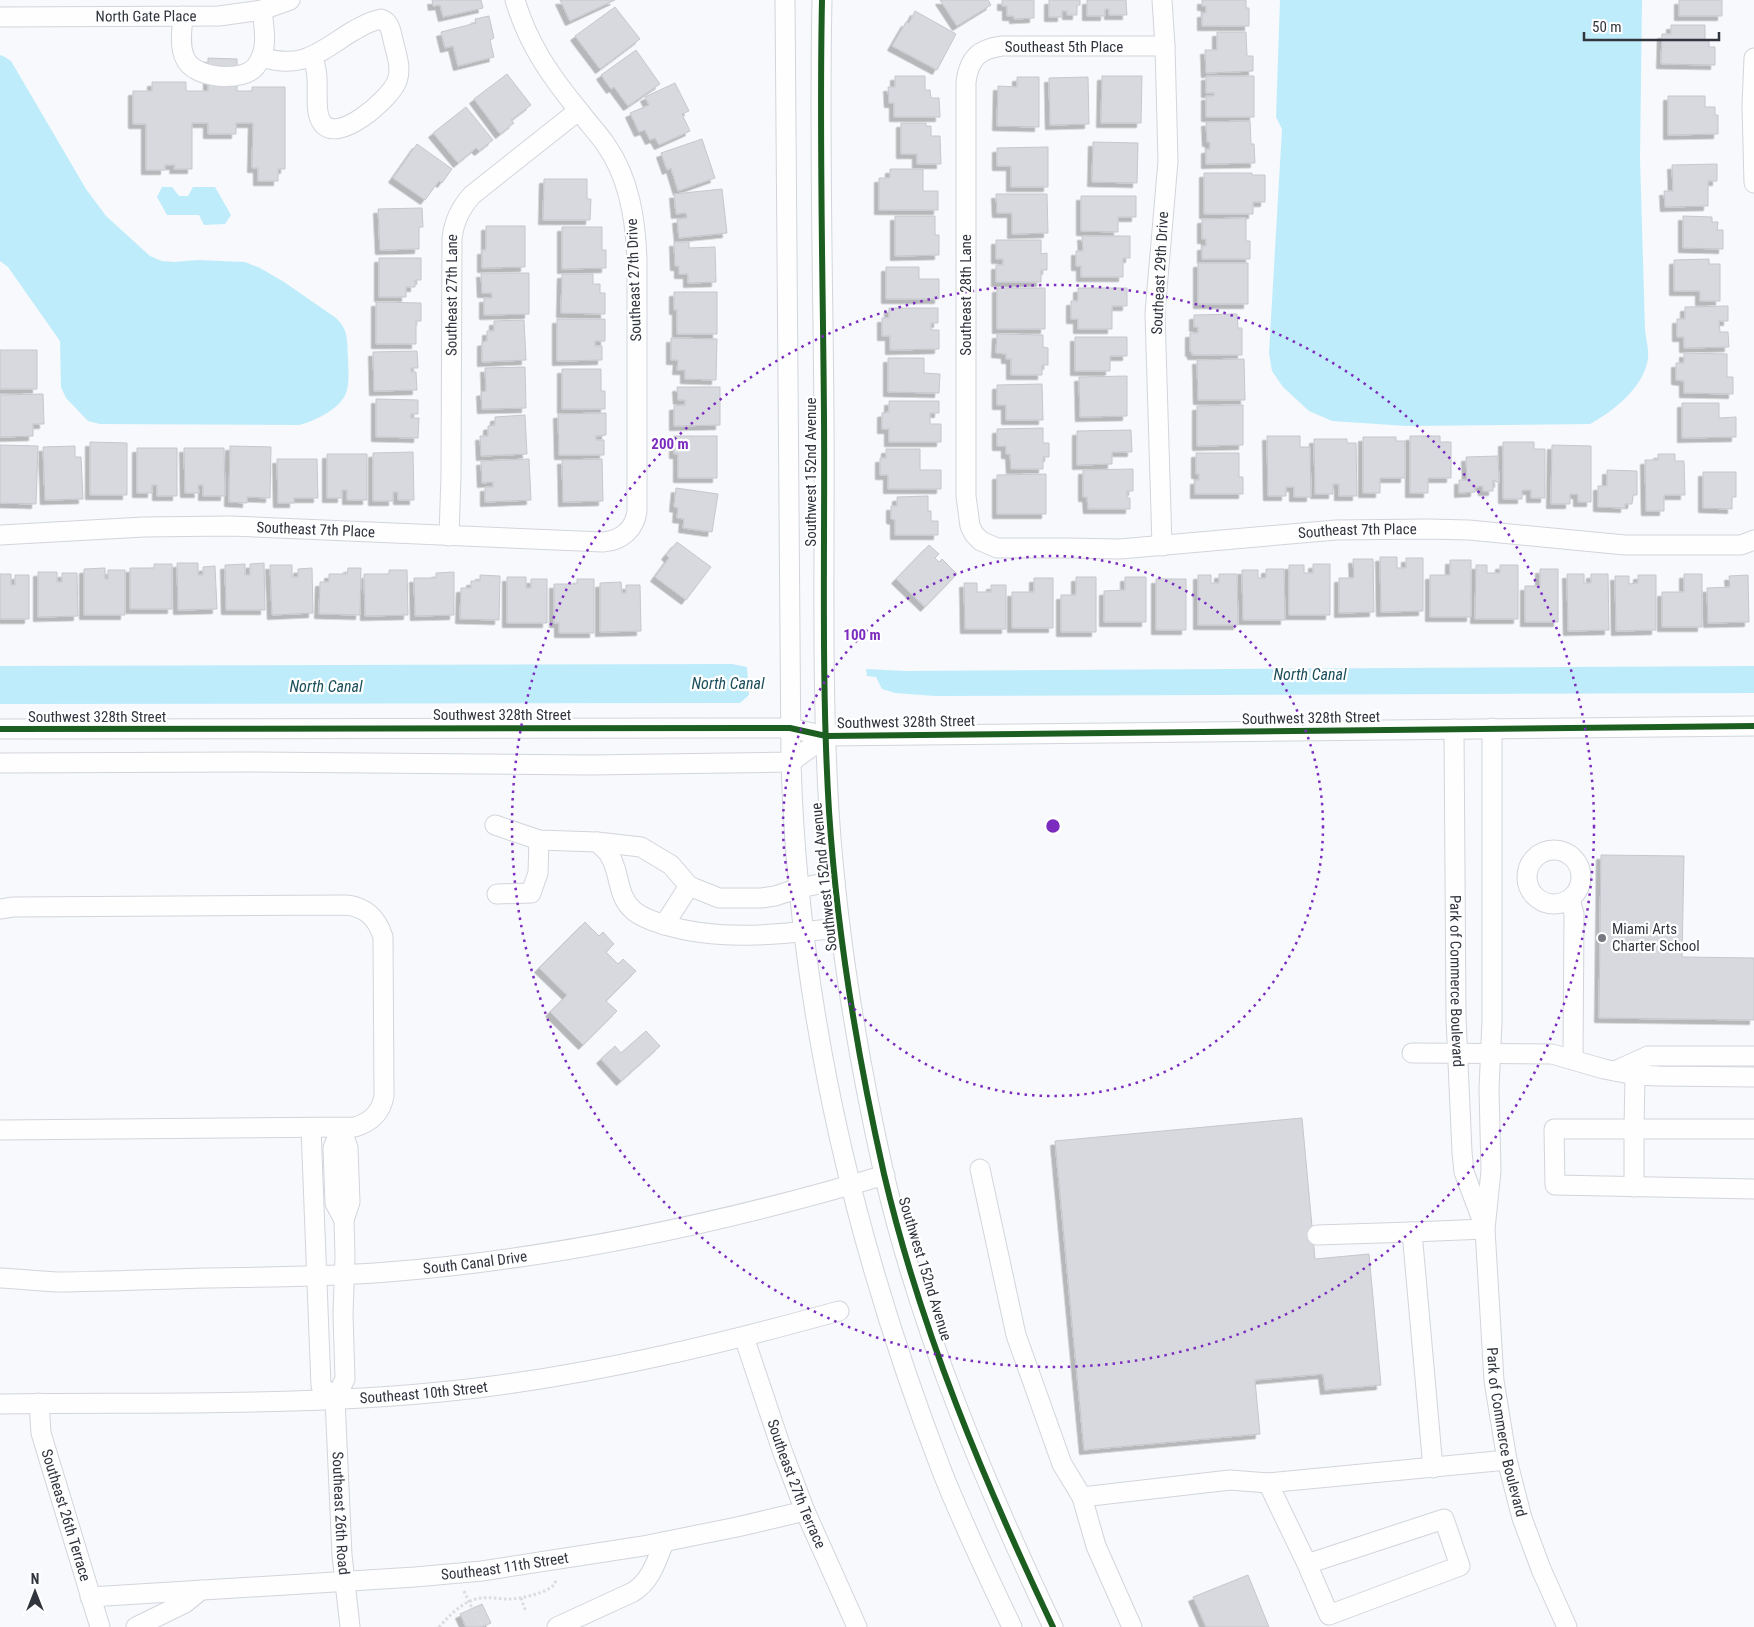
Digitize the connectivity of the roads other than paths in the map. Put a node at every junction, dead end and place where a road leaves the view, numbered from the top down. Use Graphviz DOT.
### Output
graph roads {
  1 [pos="290,0"];
  2 [pos="515,0"];
  3 [pos="785,0"];
  4 [pos="822,0"];
  5 [pos="1162,0"];
  6 [pos="262,10"];
  7 [pos="182,16"];
  8 [pos="0,17"];
  9 [pos="1165,46"];
  10 [pos="261,57"];
  11 [pos="313,57"];
  12 [pos="1754,58"];
  13 [pos="969,64"];
  14 [pos="578,111"];
  15 [pos="1754,183"];
  16 [pos="970,526"];
  17 [pos="628,531"];
  18 [pos="0,536"];
  19 [pos="449,536"];
  20 [pos="1754,540"];
  21 [pos="1162,546"];
  22 [pos="1754,726"];
  23 [pos="790,728"];
  24 [pos="1492,728"];
  25 [pos="0,729"];
  26 [pos="1454,729"];
  27 [pos="826,736"];
  28 [pos="791,762"];
  29 [pos="0,763"];
  30 [pos="495,826"];
  31 [pos="539,840"];
  32 [pos="597,842"];
  33 [pos="835,882"];
  34 [pos="689,886"];
  35 [pos="799,888"];
  36 [pos="497,894"];
  37 [pos="1570,899"];
  38 [pos="0,909"];
  39 [pos="664,925"];
  40 [pos="840,928"];
  41 [pos="804,932"];
  42 [pos="1412,1053"];
  43 [pos="1457,1054"];
  44 [pos="1491,1054"];
  45 [pos="1754,1056"];
  46 [pos="1573,1060"];
  47 [pos="1615,1071"];
  48 [pos="1635,1075"];
  49 [pos="1754,1077"];
  50 [pos="311,1128"];
  51 [pos="340,1128"];
  52 [pos="1634,1129"];
  53 [pos="1754,1129"];
  54 [pos="0,1130"];
  55 [pos="980,1169"];
  56 [pos="885,1175"];
  57 [pos="851,1185"];
  58 [pos="1634,1187"];
  59 [pos="1754,1188"];
  60 [pos="1485,1229"];
  61 [pos="1412,1232"];
  62 [pos="1317,1235"];
  63 [pos="345,1274"];
  64 [pos="317,1275"];
  65 [pos="0,1278"];
  66 [pos="58,1282"];
  67 [pos="0,1291"];
  68 [pos="839,1311"];
  69 [pos="744,1337"];
  70 [pos="345,1349"];
  71 [pos="320,1350"];
  72 [pos="335,1399"];
  73 [pos="0,1404"];
  74 [pos="39,1404"];
  75 [pos="1507,1460"];
  76 [pos="1433,1468"];
  77 [pos="1268,1483"];
  78 [pos="1082,1497"];
  79 [pos="805,1511"];
  80 [pos="664,1542"];
  81 [pos="1307,1564"];
  82 [pos="344,1581"];
  83 [pos="201,1590"];
  84 [pos="90,1597"];
  85 [pos="100,1627"];
  86 [pos="136,1627"];
  87 [pos="350,1627"];
  88 [pos="557,1627"];
  89 [pos="857,1627"];
  90 [pos="1012,1627"];
  91 [pos="1053,1627"];
  92 [pos="1132,1627"];
  93 [pos="1567,1627"];
  1 -- 6 [label="street, North Gate Place"];
  2 -- 14 [label="street, Southeast 27th Drive"];
  3 -- 23 [label="street, Southwest 152nd Avenue"];
  4 -- 27 [label="street, Southwest 152nd Avenue"];
  5 -- 9 [label="street, Southeast 29th Drive"];
  6 -- 7 [label="street, North Gate Place"];
  6 -- 10 [label="street"];
  7 -- 8 [label="street, North Gate Place"];
  7 -- 10 [label="street"];
  9 -- 13 [label="street, Southeast 5th Place"];
  9 -- 21 [label="street, Southeast 29th Drive"];
  10 -- 11 [label="street"];
  11 -- 11 [label="street"];
  12 -- 15 [label="street"];
  13 -- 16 [label="street, Southeast 28th Lane"];
  14 -- 17 [label="street, Southeast 27th Drive"];
  14 -- 19 [label="street, Southeast 27th Lane"];
  16 -- 21 [label="street, Southeast 7th Place"];
  17 -- 19 [label="street, Southeast 7th Place"];
  18 -- 19 [label="street, Southeast 7th Place"];
  20 -- 21 [label="street, Southeast 7th Place"];
  22 -- 24 [label="street, Southwest 328th Street"];
  23 -- 25 [label="street, Southwest 328th Street"];
  23 -- 27 [label="street, Southwest 328th Street"];
  23 -- 28 [label="street, Southwest 152nd Avenue"];
  24 -- 26 [label="street, Southwest 328th Street"];
  24 -- 44 [label="street, Park of Commerce Boulevard"];
  26 -- 27 [label="street, Southwest 328th Street"];
  26 -- 43 [label="street, Park of Commerce Boulevard"];
  27 -- 28 [label="street, Southwest 328th Street"];
  27 -- 33 [label="street, Southwest 152nd Avenue"];
  28 -- 29 [label="street"];
  28 -- 35 [label="street, Southwest 152nd Avenue"];
  30 -- 31 [label="street"];
  31 -- 32 [label="street"];
  31 -- 36 [label="street"];
  32 -- 34 [label="street"];
  32 -- 39 [label="street"];
  33 -- 35 [label="street"];
  33 -- 40 [label="street, Southwest 152nd Avenue"];
  34 -- 35 [label="street"];
  34 -- 39 [label="street"];
  35 -- 41 [label="street, Southwest 152nd Avenue"];
  37 -- 46 [label="street"];
  38 -- 51 [label="street"];
  39 -- 41 [label="street"];
  40 -- 41 [label="street"];
  40 -- 56 [label="street, Southwest 152nd Avenue"];
  41 -- 57 [label="street, Southwest 152nd Avenue"];
  42 -- 43 [label="street"];
  43 -- 44 [label="street"];
  43 -- 60 [label="street, Park of Commerce Boulevard"];
  44 -- 46 [label="street"];
  44 -- 60 [label="street, Park of Commerce Boulevard"];
  45 -- 47 [label="street"];
  46 -- 47 [label="street"];
  47 -- 48 [label="street"];
  48 -- 49 [label="street"];
  48 -- 52 [label="street"];
  50 -- 51 [label="street"];
  50 -- 54 [label="street"];
  50 -- 64 [label="street"];
  51 -- 63 [label="street, Southeast 26th Road"];
  52 -- 53 [label="street"];
  52 -- 58 [label="street"];
  52 -- 58 [label="street"];
  55 -- 78 [label="street"];
  56 -- 57 [label="street, South Canal Drive"];
  56 -- 91 [label="street, Southwest 152nd Avenue"];
  57 -- 63 [label="street, South Canal Drive"];
  57 -- 90 [label="street, Southwest 152nd Avenue"];
  58 -- 59 [label="street"];
  60 -- 61 [label="street"];
  60 -- 75 [label="street, Park of Commerce Boulevard"];
  61 -- 62 [label="street"];
  61 -- 76 [label="street"];
  63 -- 64 [label="street, South Canal Drive"];
  63 -- 70 [label="street, Southeast 26th Road"];
  64 -- 66 [label="street, South Canal Drive"];
  64 -- 71 [label="street"];
  65 -- 66 [label="street, South Canal Drive"];
  66 -- 67 [label="street, South Canal Drive"];
  68 -- 69 [label="street, Southeast 10th Street"];
  69 -- 72 [label="street, Southeast 10th Street"];
  69 -- 79 [label="street, Southeast 27th Terrace"];
  70 -- 71 [label="street"];
  70 -- 72 [label="street, Southeast 26th Road"];
  71 -- 72 [label="street"];
  72 -- 74 [label="street, Southeast 10th Street"];
  72 -- 82 [label="street, Southeast 26th Road"];
  73 -- 74 [label="street, Southeast 10th Street"];
  74 -- 84 [label="street, Southeast 26th Terrace"];
  75 -- 76 [label="street"];
  75 -- 93 [label="street, Park of Commerce Boulevard"];
  76 -- 77 [label="street"];
  77 -- 78 [label="street"];
  77 -- 81 [label="street"];
  78 -- 92 [label="street"];
  79 -- 80 [label="street, Southeast 11th Street"];
  79 -- 89 [label="street, Southeast 27th Terrace"];
  80 -- 82 [label="street, Southeast 11th Street"];
  80 -- 88 [label="street"];
  81 -- 81 [label="street"];
  82 -- 83 [label="street, Southeast 11th Street"];
  82 -- 87 [label="street, Southeast 26th Road"];
  83 -- 84 [label="street, Southeast 11th Street"];
  83 -- 86 [label="street"];
  84 -- 85 [label="street, Southeast 26th Terrace"];
}
